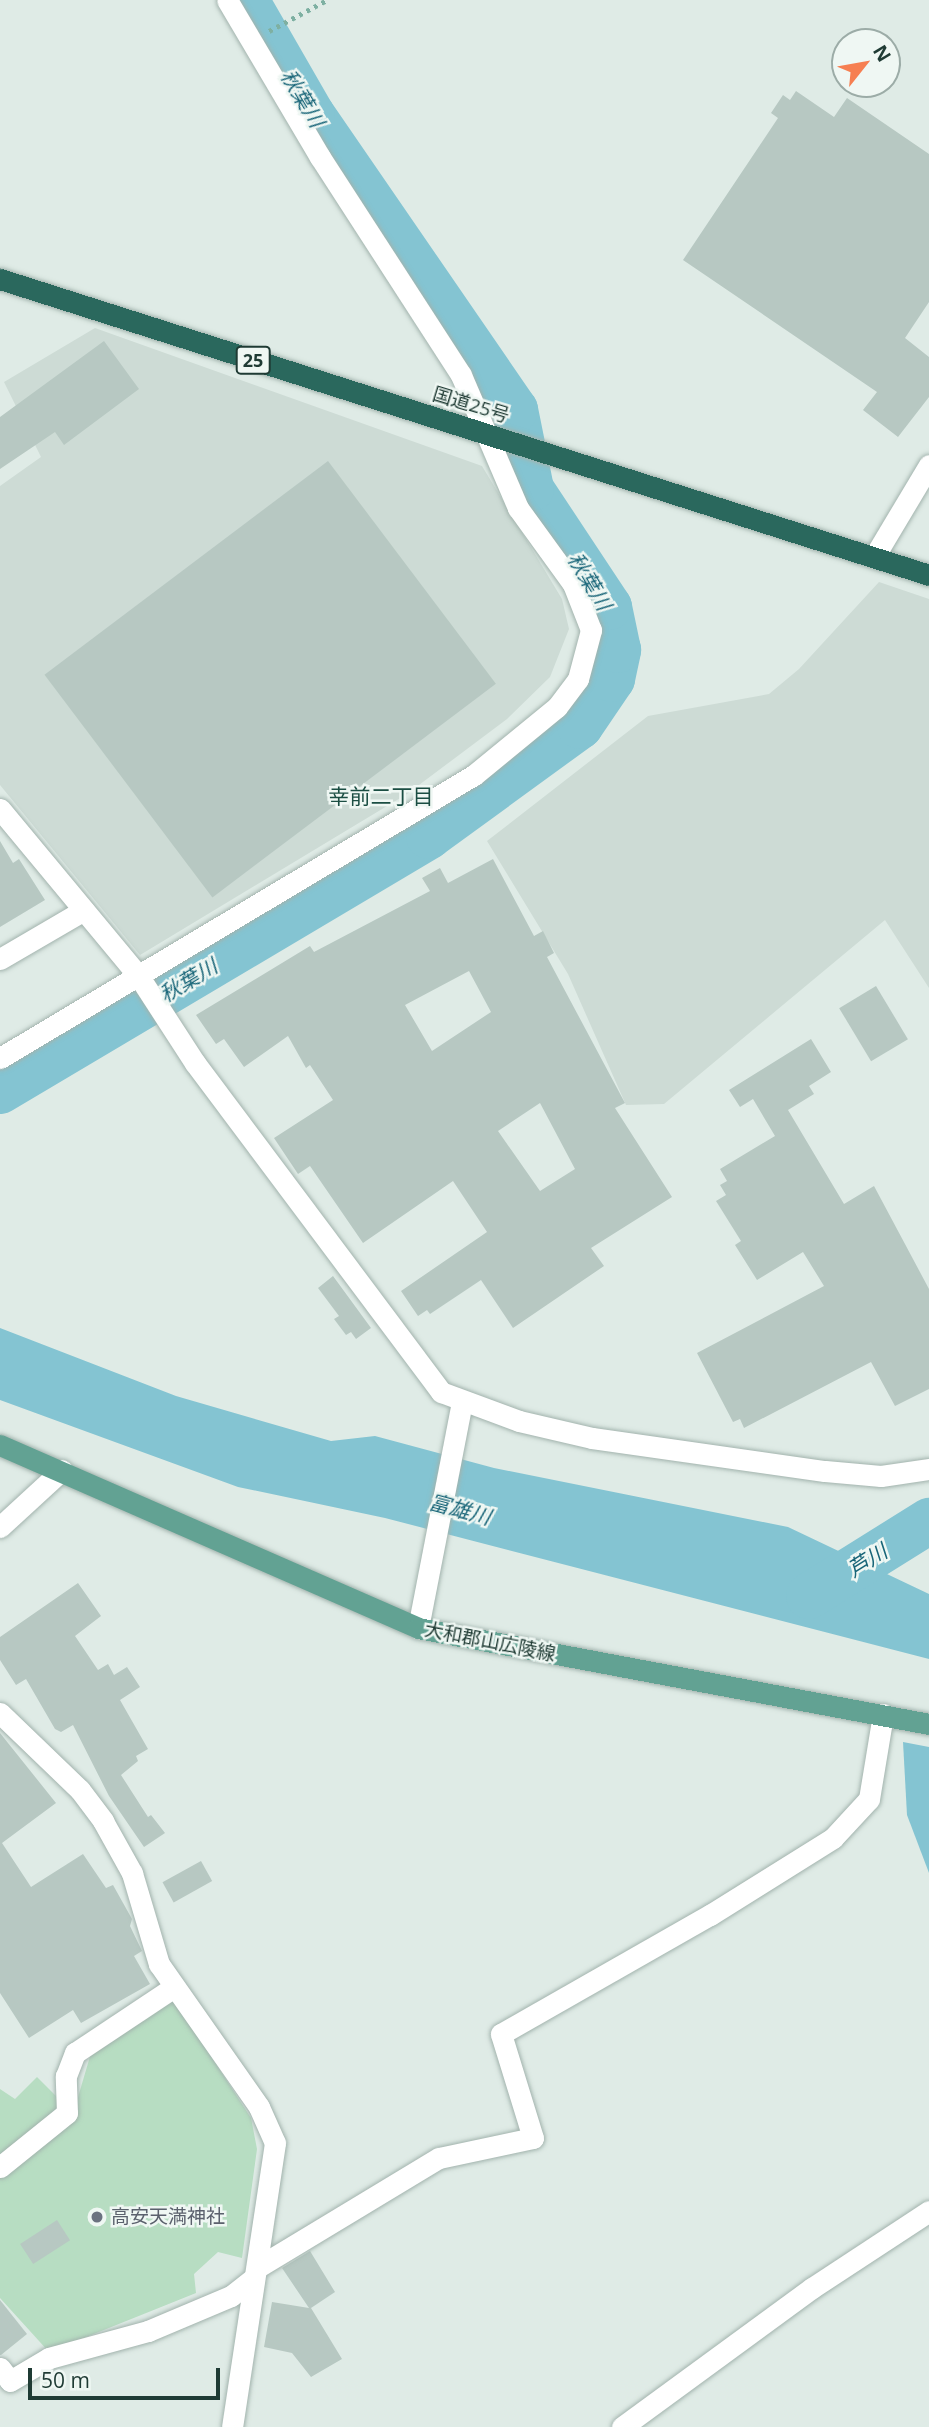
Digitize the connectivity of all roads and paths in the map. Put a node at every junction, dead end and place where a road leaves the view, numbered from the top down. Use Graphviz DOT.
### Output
graph roads {
  1 [pos="227,0"];
  2 [pos="327,0"];
  3 [pos="284,23"];
  4 [pos="0,279"];
  5 [pos="497,438"];
  6 [pos="929,465"];
  7 [pos="874,557"];
  8 [pos="929,575"];
  9 [pos="3,817"];
  10 [pos="84,910"];
  11 [pos="0,959"];
  12 [pos="138,975"];
  13 [pos="0,1058"];
  14 [pos="462,1402"];
  15 [pos="0,1445"];
  16 [pos="929,1469"];
  17 [pos="62,1470"];
  18 [pos="0,1527"];
  19 [pos="418,1628"];
  20 [pos="0,1713"];
  21 [pos="883,1714"];
  22 [pos="929,1724"];
  23 [pos="174,1987"];
  24 [pos="0,2167"];
  25 [pos="929,2211"];
  26 [pos="256,2273"];
  27 [pos="0,2368"];
  28 [pos="232,2427"];
  29 [pos="622,2427"];
  1 -- 5 [label="street"];
  2 -- 3 [label="path"];
  4 -- 5 [label="highway, 国道25号 / 25"];
  5 -- 7 [label="highway, 国道25号 / 25"];
  5 -- 12 [label="street"];
  6 -- 7 [label="street"];
  7 -- 8 [label="highway, 国道25号 / 25"];
  9 -- 10 [label="street"];
  10 -- 11 [label="street"];
  10 -- 12 [label="street"];
  12 -- 13 [label="street"];
  12 -- 14 [label="street"];
  14 -- 16 [label="street"];
  14 -- 19 [label="street"];
  15 -- 17 [label="main road, 大和郡山広陵線"];
  17 -- 18 [label="street"];
  17 -- 19 [label="main road, 大和郡山広陵線"];
  19 -- 21 [label="main road, 大和郡山広陵線"];
  20 -- 23 [label="street"];
  21 -- 22 [label="main road, 大和郡山広陵線"];
  21 -- 26 [label="street"];
  23 -- 24 [label="street"];
  23 -- 26 [label="street"];
  25 -- 29 [label="street"];
  26 -- 27 [label="street"];
  26 -- 28 [label="street"];
}
